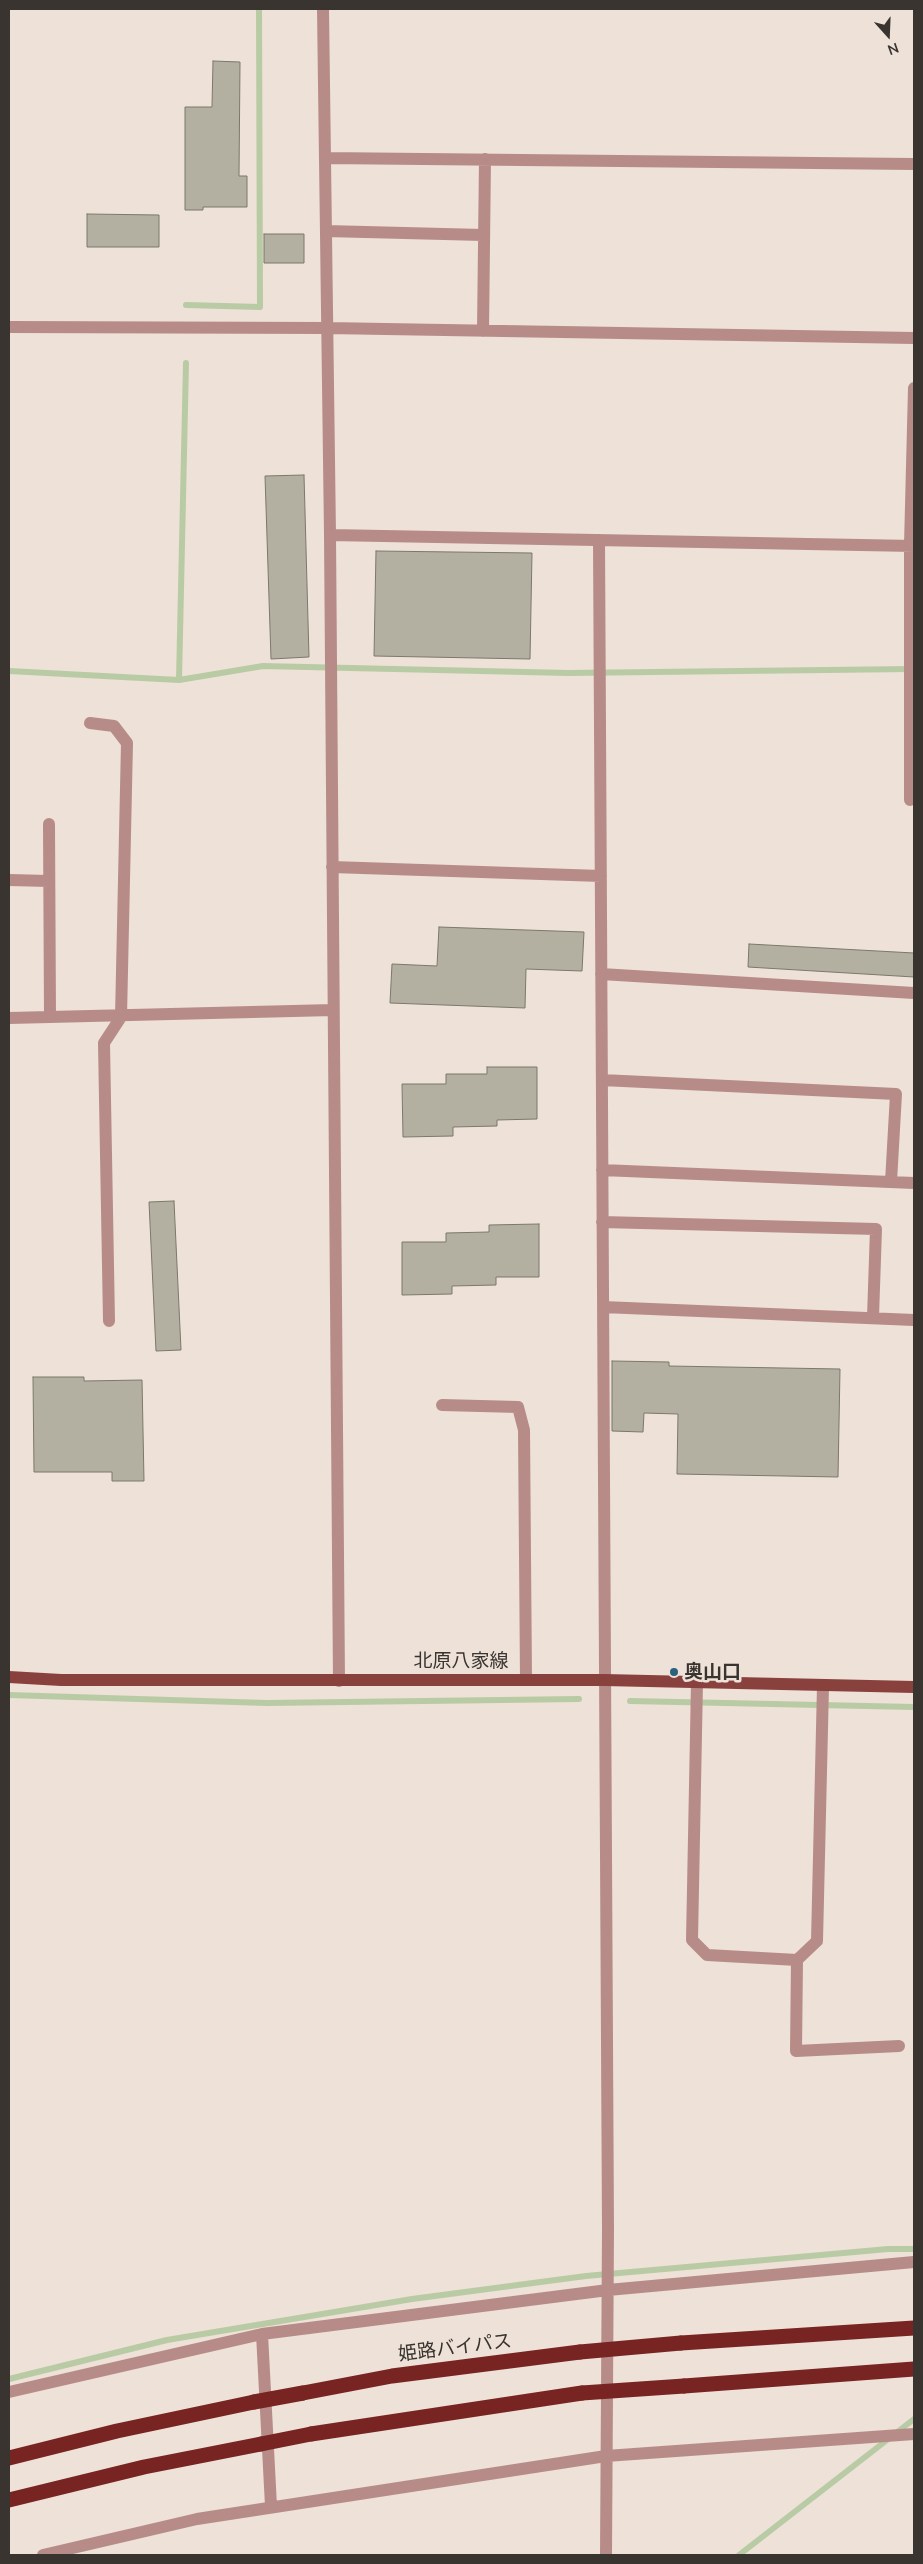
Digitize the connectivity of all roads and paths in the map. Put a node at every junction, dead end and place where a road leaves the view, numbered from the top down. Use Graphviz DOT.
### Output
graph roads {
  1 [pos="323,9"];
  2 [pos="325,158"];
  3 [pos="486,159"];
  4 [pos="914,164"];
  5 [pos="326,231"];
  6 [pos="483,235"];
  7 [pos="9,328"];
  8 [pos="326,328"];
  9 [pos="483,331"];
  10 [pos="914,338"];
  11 [pos="914,388"];
  12 [pos="330,535"];
  13 [pos="599,540"];
  14 [pos="912,546"];
  15 [pos="90,723"];
  16 [pos="912,729"];
  17 [pos="910,800"];
  18 [pos="49,824"];
  19 [pos="332,867"];
  20 [pos="601,876"];
  21 [pos="9,880"];
  22 [pos="49,881"];
  23 [pos="601,974"];
  24 [pos="914,993"];
  25 [pos="333,1010"];
  26 [pos="50,1017"];
  27 [pos="121,1017"];
  28 [pos="9,1018"];
  29 [pos="602,1080"];
  30 [pos="602,1170"];
  31 [pos="891,1182"];
  32 [pos="914,1183"];
  33 [pos="602,1222"];
  34 [pos="603,1307"];
  35 [pos="873,1317"];
  36 [pos="914,1320"];
  37 [pos="110,1321"];
  38 [pos="442,1405"];
  39 [pos="9,1677"];
  40 [pos="526,1680"];
  41 [pos="604,1680"];
  42 [pos="339,1681"];
  43 [pos="697,1682"];
  44 [pos="822,1686"];
  45 [pos="914,1687"];
  46 [pos="798,1960"];
  47 [pos="899,2046"];
  48 [pos="914,2262"];
  49 [pos="608,2290"];
  50 [pos="908,2328"];
  51 [pos="262,2334"];
  52 [pos="909,2369"];
  53 [pos="9,2392"];
  54 [pos="914,2434"];
  55 [pos="606,2456"];
  56 [pos="9,2458"];
  57 [pos="9,2500"];
  58 [pos="271,2506"];
  59 [pos="43,2555"];
  60 [pos="606,2555"];
  1 -- 2 [label="street"];
  2 -- 3 [label="street"];
  2 -- 5 [label="street"];
  3 -- 4 [label="street"];
  3 -- 6 [label="street"];
  5 -- 6 [label="street"];
  5 -- 8 [label="street"];
  6 -- 9 [label="street"];
  7 -- 8 [label="street"];
  8 -- 9 [label="street"];
  8 -- 12 [label="street"];
  9 -- 10 [label="street"];
  11 -- 14 [label="street"];
  12 -- 13 [label="street"];
  12 -- 19 [label="street"];
  13 -- 14 [label="street"];
  13 -- 20 [label="street"];
  14 -- 16 [label="street"];
  15 -- 27 [label="street"];
  16 -- 17 [label="street"];
  18 -- 22 [label="street"];
  19 -- 20 [label="street"];
  19 -- 25 [label="street"];
  20 -- 23 [label="street"];
  21 -- 22 [label="street"];
  22 -- 26 [label="street"];
  23 -- 24 [label="street"];
  23 -- 29 [label="street"];
  25 -- 27 [label="street"];
  25 -- 42 [label="street"];
  26 -- 27 [label="street"];
  26 -- 28 [label="street"];
  27 -- 37 [label="street"];
  29 -- 30 [label="street"];
  29 -- 31 [label="street"];
  30 -- 31 [label="street"];
  30 -- 33 [label="street"];
  31 -- 32 [label="street"];
  33 -- 34 [label="street"];
  33 -- 35 [label="street"];
  34 -- 35 [label="street"];
  34 -- 41 [label="street"];
  35 -- 36 [label="street"];
  38 -- 40 [label="street"];
  39 -- 42 [label="main road, 北原八家線"];
  40 -- 41 [label="main road, 北原八家線"];
  40 -- 42 [label="main road, 北原八家線"];
  41 -- 43 [label="main road, 北原八家線"];
  41 -- 49 [label="street"];
  43 -- 44 [label="main road, 北原八家線"];
  43 -- 46 [label="street"];
  44 -- 45 [label="main road, 北原八家線"];
  44 -- 46 [label="street"];
  46 -- 47 [label="street"];
  48 -- 49 [label="street"];
  49 -- 51 [label="street"];
  49 -- 55 [label="street"];
  50 -- 56 [label="highway, 姫路バイパス, bridge"];
  51 -- 53 [label="street"];
  51 -- 58 [label="street"];
  52 -- 57 [label="highway, bridge"];
  54 -- 55 [label="street"];
  55 -- 58 [label="street"];
  55 -- 60 [label="street"];
  58 -- 59 [label="street"];
}
